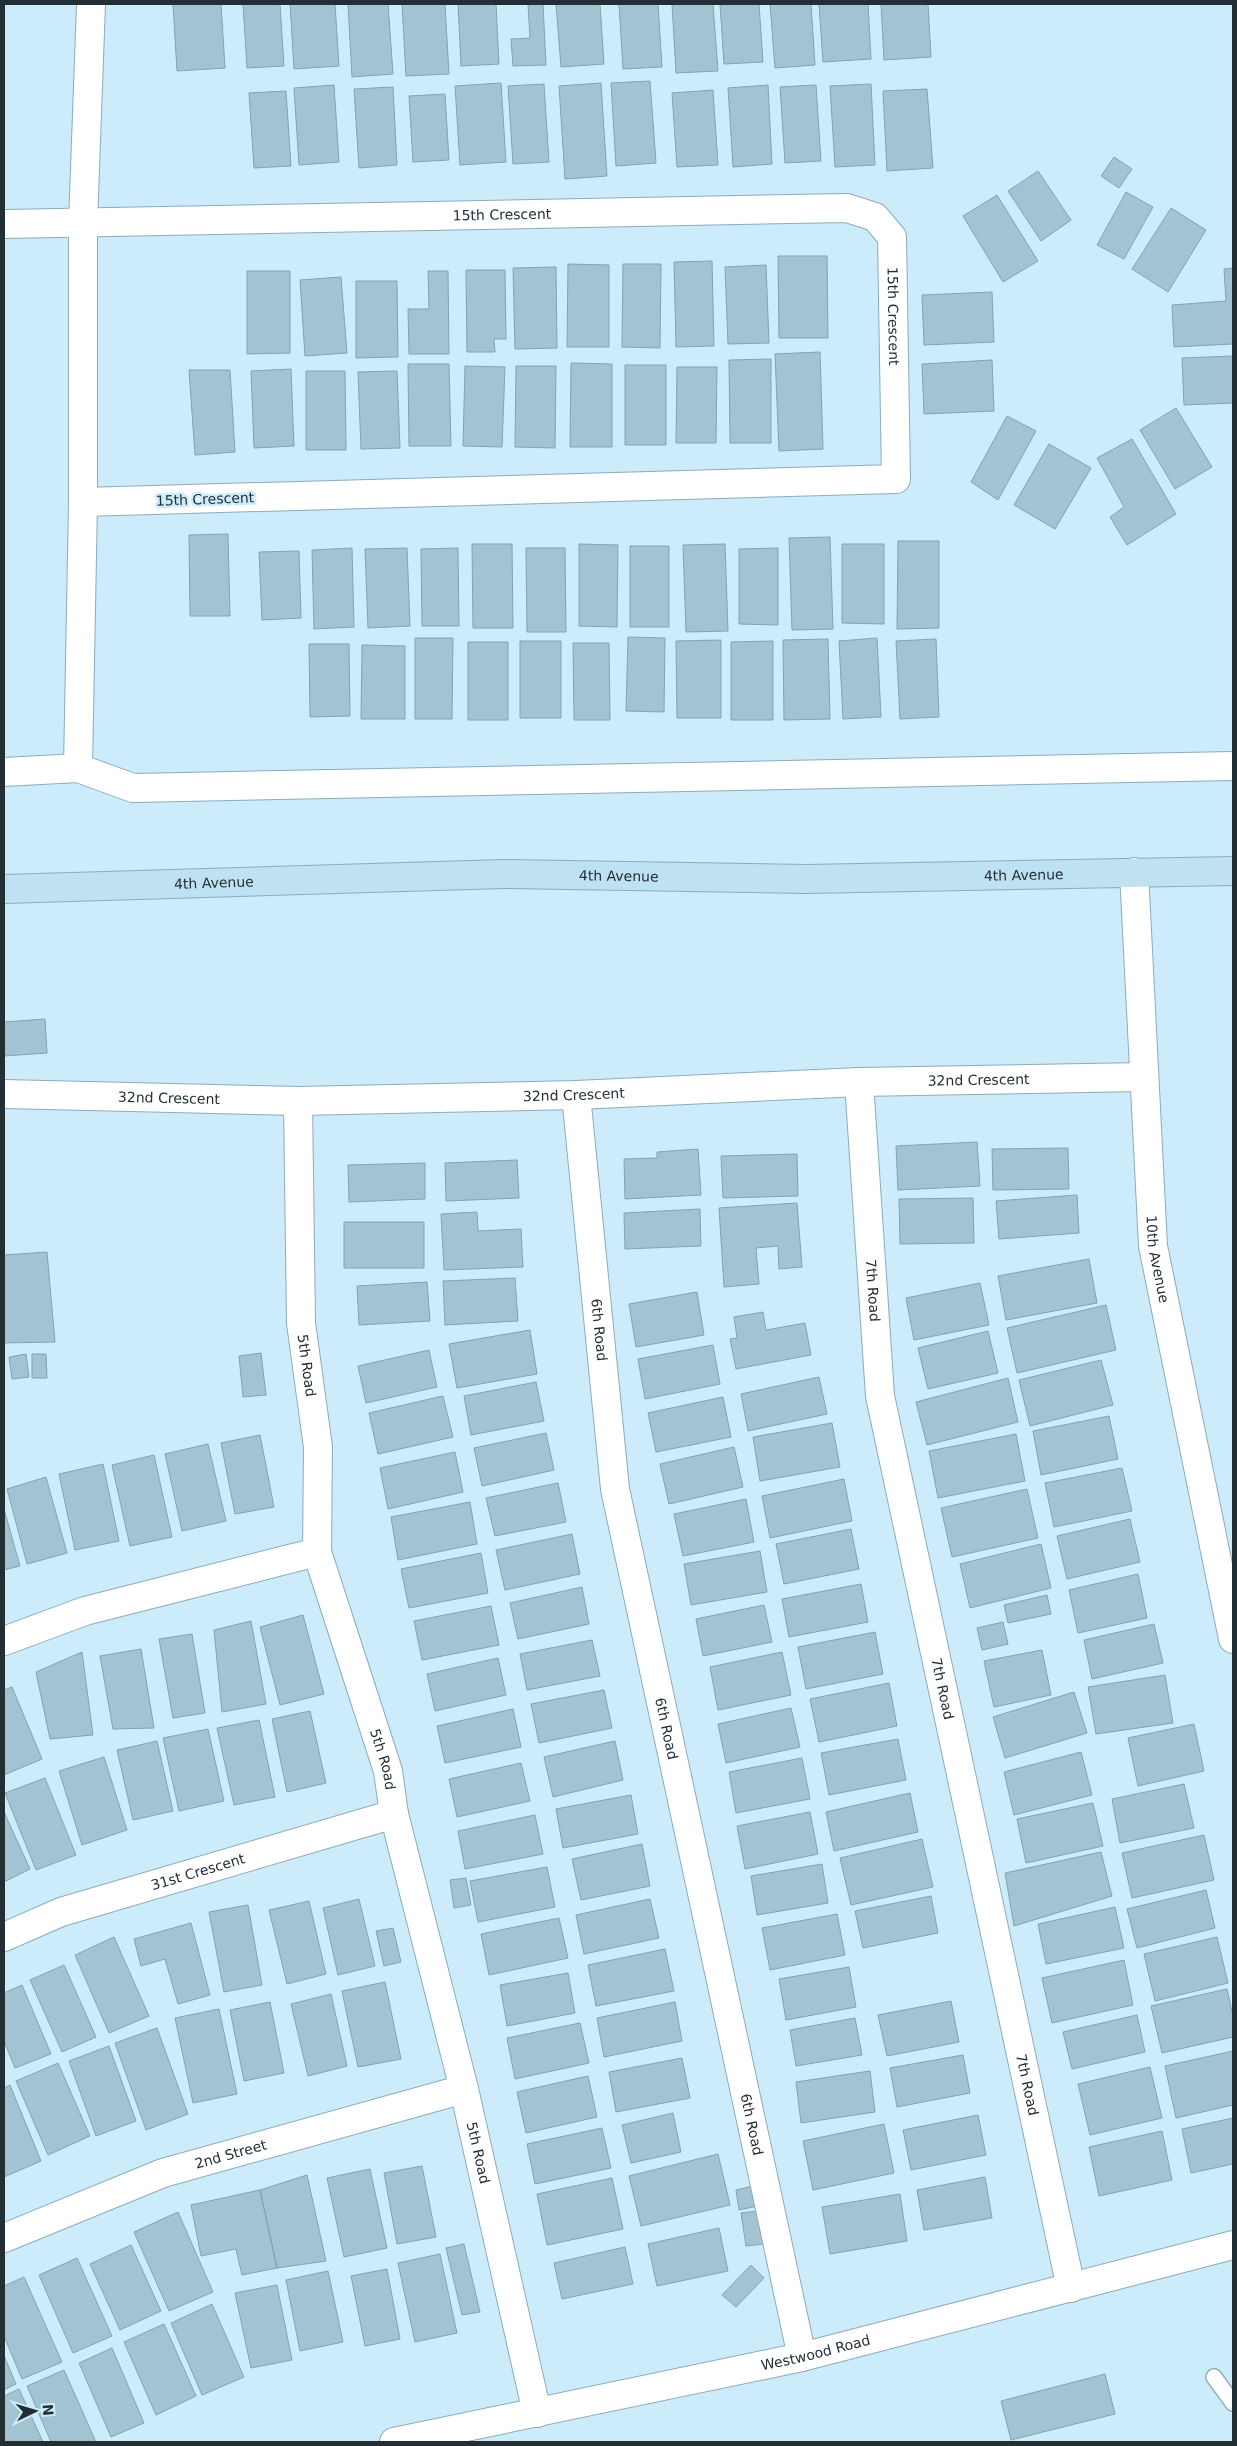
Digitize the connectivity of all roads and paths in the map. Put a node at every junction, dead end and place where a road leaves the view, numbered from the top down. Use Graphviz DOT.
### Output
graph roads {
  1 [pos="91,4"];
  2 [pos="4,224"];
  3 [pos="83,224"];
  4 [pos="83,502"];
  5 [pos="1233,766"];
  6 [pos="78,768"];
  7 [pos="4,772"];
  8 [pos="1233,871"];
  9 [pos="1134,872"];
  10 [pos="4,890"];
  11 [pos="1143,1077"];
  12 [pos="859,1082"];
  13 [pos="4,1094"];
  14 [pos="576,1095"];
  15 [pos="298,1101"];
  16 [pos="317,1552"];
  17 [pos="1233,1639"];
  18 [pos="4,1641"];
  19 [pos="394,1814"];
  20 [pos="4,1936"];
  21 [pos="464,2089"];
  22 [pos="4,2238"];
  23 [pos="1233,2245"];
  24 [pos="1071,2288"];
  25 [pos="802,2356"];
  26 [pos="1214,2377"];
  27 [pos="1233,2403"];
  28 [pos="537,2412"];
  29 [pos="394,2442"];
  1 -- 3 [label="street"];
  2 -- 3 [label="street, 15th Crescent"];
  3 -- 4 [label="street"];
  3 -- 4 [label="street, 15th Crescent"];
  4 -- 6 [label="street"];
  5 -- 6 [label="street"];
  6 -- 7 [label="street"];
  8 -- 9 [label="street, 4th Avenue"];
  9 -- 10 [label="street, 4th Avenue"];
  9 -- 11 [label="street, 10th Avenue"];
  11 -- 12 [label="street, 32nd Crescent"];
  11 -- 17 [label="street, 10th Avenue"];
  12 -- 14 [label="street, 32nd Crescent"];
  12 -- 24 [label="street, 7th Road"];
  13 -- 15 [label="street, 32nd Crescent"];
  14 -- 15 [label="street, 32nd Crescent"];
  14 -- 25 [label="street, 6th Road"];
  15 -- 16 [label="street, 5th Road"];
  16 -- 18 [label="street"];
  16 -- 19 [label="street, 5th Road"];
  19 -- 20 [label="street, 31st Crescent"];
  19 -- 21 [label="street, 5th Road"];
  21 -- 22 [label="street, 2nd Street"];
  21 -- 28 [label="street, 5th Road"];
  23 -- 24 [label="street, Westwood Road"];
  24 -- 25 [label="street, Westwood Road"];
  25 -- 28 [label="street, Westwood Road"];
  26 -- 27 [label="lane"];
  28 -- 29 [label="street, Westwood Road"];
}
